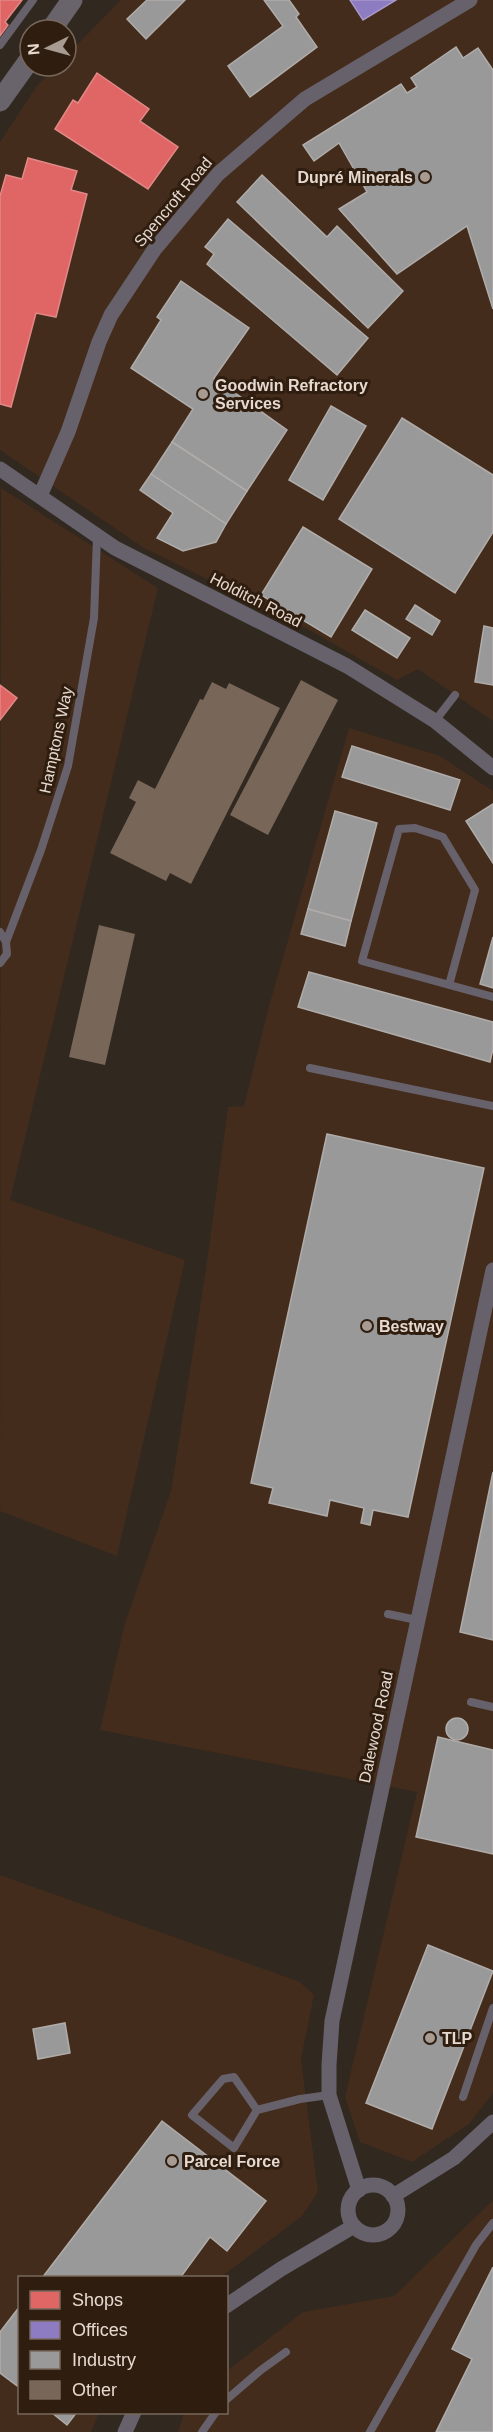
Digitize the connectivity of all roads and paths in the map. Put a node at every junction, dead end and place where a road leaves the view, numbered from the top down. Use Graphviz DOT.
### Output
graph roads {
  1 [pos="33,0"];
  2 [pos="72,0"];
  3 [pos="470,0"];
  4 [pos="59,18"];
  5 [pos="0,45"];
  6 [pos="18,76"];
  7 [pos="0,101"];
  8 [pos="0,469"];
  9 [pos="40,496"];
  10 [pos="97,537"];
  11 [pos="455,695"];
  12 [pos="435,721"];
  13 [pos="493,768"];
  14 [pos="0,932"];
  15 [pos="6,942"];
  16 [pos="0,963"];
  17 [pos="449,985"];
  18 [pos="493,997"];
  19 [pos="310,1068"];
  20 [pos="493,1106"];
  21 [pos="493,1270"];
  22 [pos="388,1614"];
  23 [pos="417,1620"];
  24 [pos="471,1702"];
  25 [pos="493,1707"];
  26 [pos="493,2008"];
  27 [pos="329,2095"];
  28 [pos="463,2097"];
  29 [pos="257,2110"];
  30 [pos="493,2122"];
  31 [pos="359,2190"];
  32 [pos="393,2196"];
  33 [pos="493,2223"];
  34 [pos="354,2226"];
  35 [pos="228,2305"];
  36 [pos="286,2352"];
  37 [pos="228,2398"];
  38 [pos="133,2414"];
  39 [pos="215,2414"];
  40 [pos="125,2432"];
  41 [pos="202,2432"];
  42 [pos="370,2432"];
  1 -- 5 [label="lane"];
  2 -- 4 [label="main road"];
  3 -- 9 [label="street, Spencroft Road"];
  6 -- 7 [label="main road"];
  8 -- 9 [label="street, Holditch Road"];
  9 -- 10 [label="street, Holditch Road"];
  10 -- 12 [label="street, Holditch Road"];
  10 -- 15 [label="lane, Hamptons Way"];
  11 -- 12 [label="lane"];
  12 -- 13 [label="street, Holditch Road"];
  14 -- 15 [label="lane"];
  15 -- 16 [label="lane, Hamptons Way"];
  17 -- 17 [label="lane"];
  17 -- 18 [label="lane"];
  19 -- 20 [label="lane"];
  21 -- 23 [label="street, Dalewood Road"];
  22 -- 23 [label="lane"];
  23 -- 27 [label="street, Dalewood Road"];
  24 -- 25 [label="lane"];
  26 -- 28 [label="lane"];
  27 -- 29 [label="lane"];
  27 -- 31 [label="street, Dalewood Road"];
  29 -- 29 [label="lane"];
  30 -- 32 [label="street"];
  31 -- 32 [label="street"];
  31 -- 34 [label="street"];
  32 -- 34 [label="street"];
  33 -- 42 [label="lane"];
  34 -- 35 [label="street"];
  36 -- 37 [label="lane"];
  38 -- 40 [label="street"];
  39 -- 41 [label="lane"];
}
